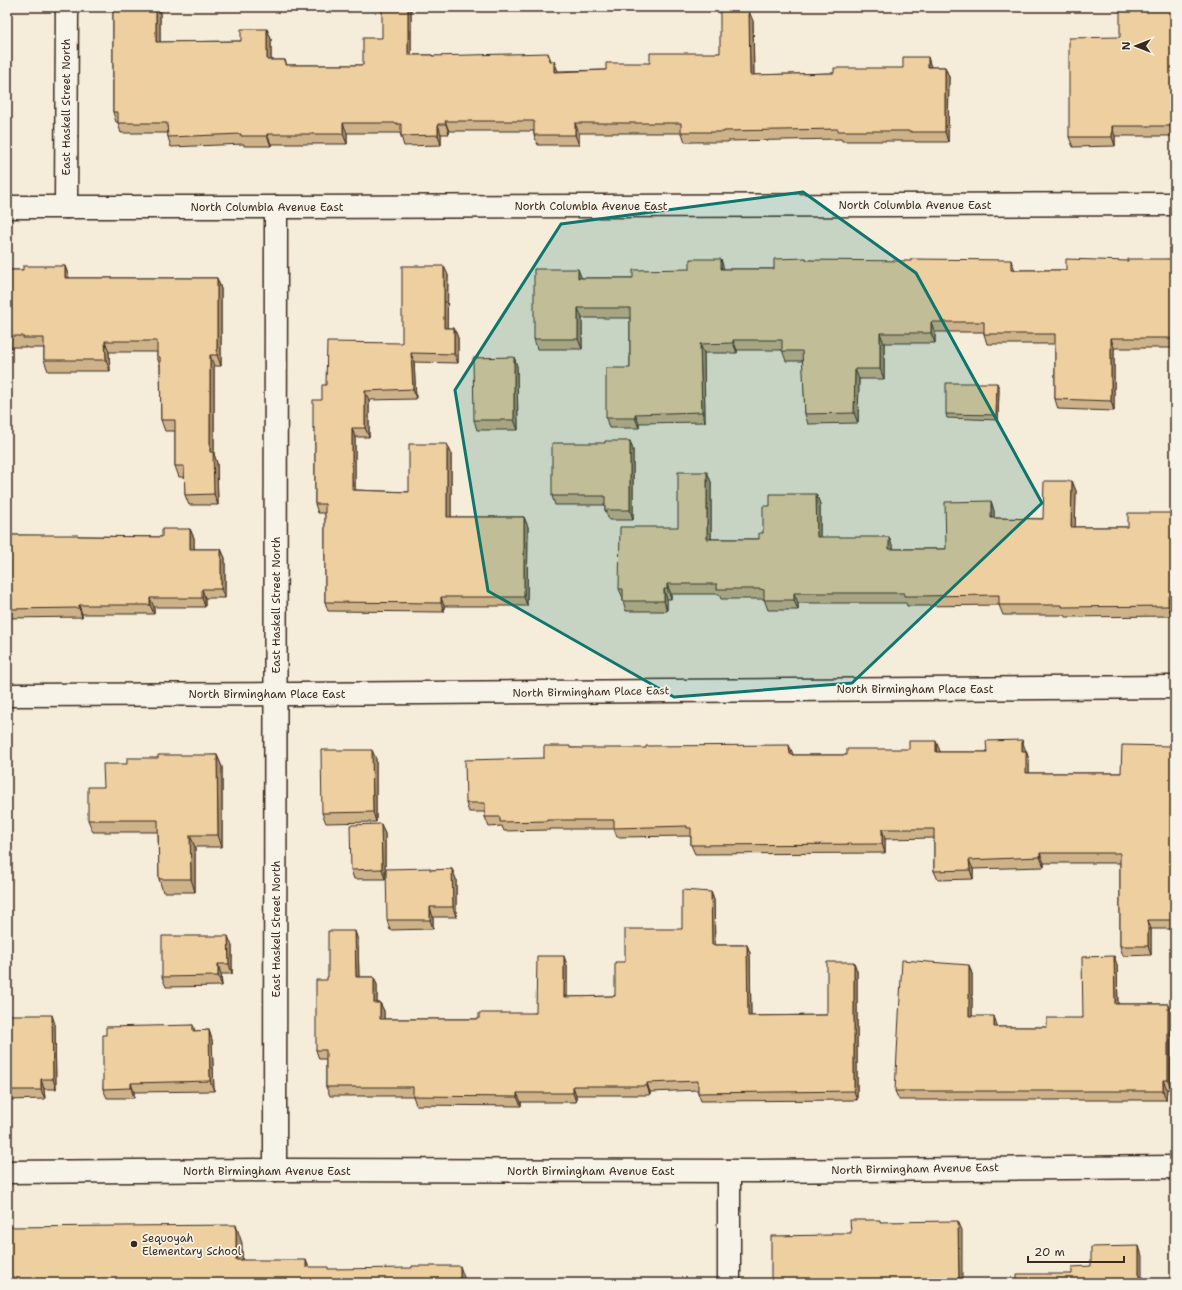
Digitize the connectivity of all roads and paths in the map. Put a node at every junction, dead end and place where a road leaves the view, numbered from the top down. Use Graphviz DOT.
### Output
graph roads {
  1 [pos="67,7"];
  2 [pos="1175,204"];
  3 [pos="7,207"];
  4 [pos="66,207"];
  5 [pos="276,207"];
  6 [pos="1175,687"];
  7 [pos="276,694"];
  8 [pos="7,695"];
  9 [pos="1175,1167"];
  10 [pos="275,1170"];
  11 [pos="729,1170"];
  12 [pos="7,1172"];
  13 [pos="729,1283"];
  1 -- 4 [label="street, East Haskell Street North"];
  2 -- 5 [label="street, North Columbia Avenue East"];
  3 -- 4 [label="street, North Columbia Avenue East"];
  4 -- 5 [label="street, North Columbia Avenue East"];
  5 -- 7 [label="street, East Haskell Street North"];
  6 -- 7 [label="street, North Birmingham Place East"];
  7 -- 8 [label="street, North Birmingham Place East"];
  7 -- 10 [label="street, East Haskell Street North"];
  9 -- 11 [label="street, North Birmingham Avenue East"];
  10 -- 11 [label="street, North Birmingham Avenue East"];
  10 -- 12 [label="street, North Birmingham Avenue East"];
  11 -- 13 [label="street"];
}
